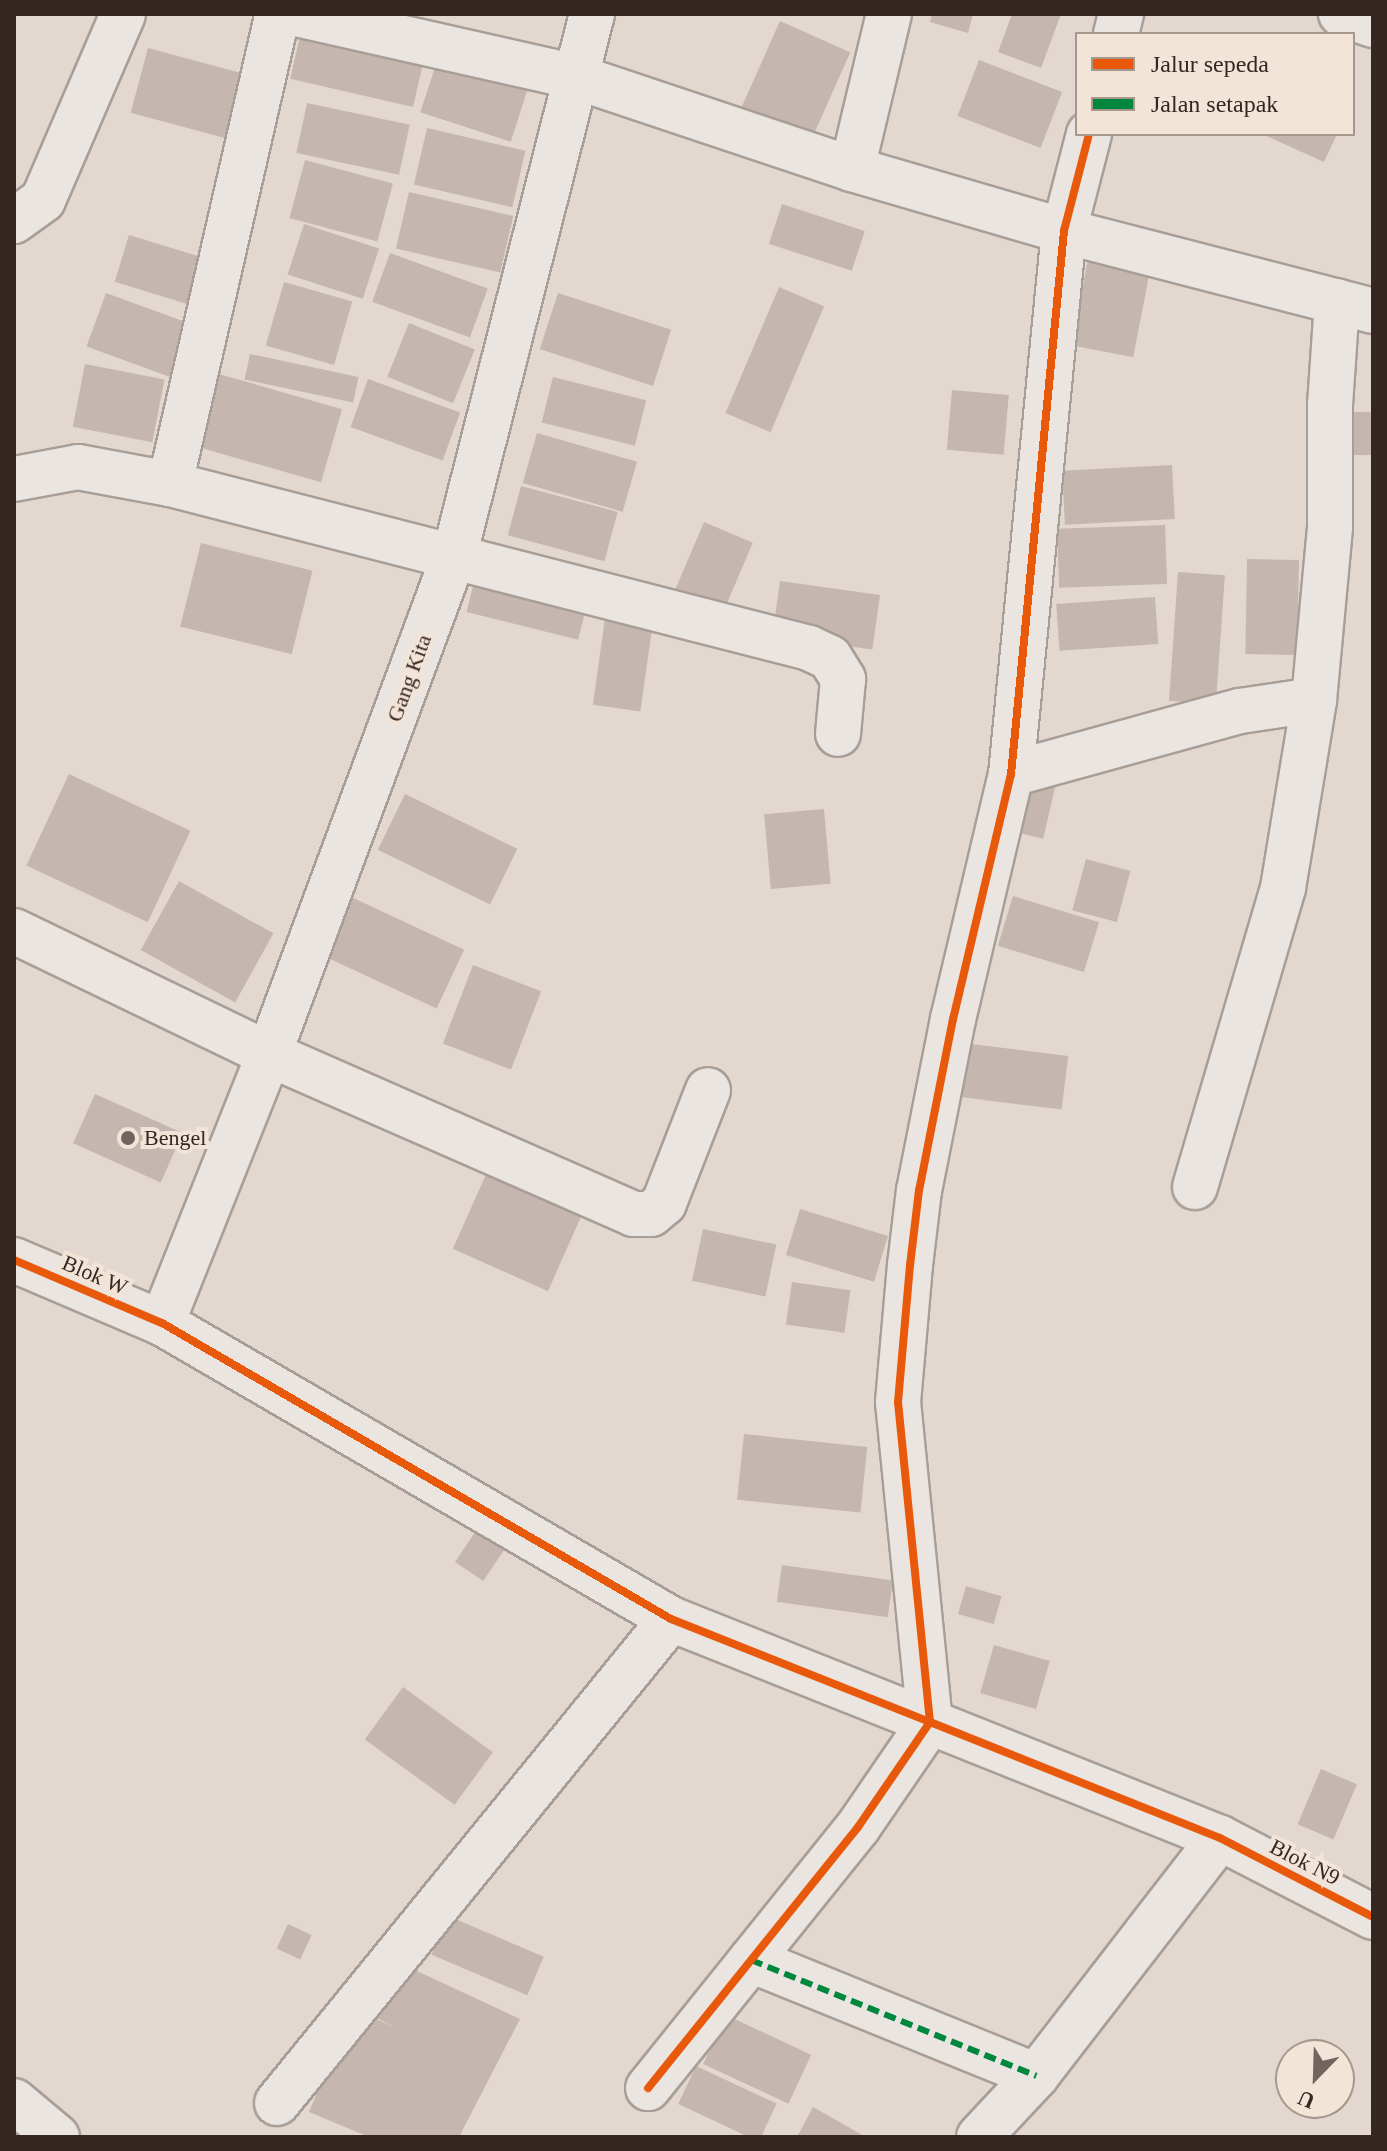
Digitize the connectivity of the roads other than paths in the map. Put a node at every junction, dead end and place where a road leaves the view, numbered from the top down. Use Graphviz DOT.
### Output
graph roads {
  1 [pos="123,14"];
  2 [pos="278,14"];
  3 [pos="297,14"];
  4 [pos="592,14"];
  5 [pos="889,14"];
  6 [pos="1341,14"];
  7 [pos="1373,25"];
  8 [pos="577,77"];
  9 [pos="1088,136"];
  10 [pos="852,169"];
  11 [pos="14,221"];
  12 [pos="1064,231"];
  13 [pos="1355,306"];
  14 [pos="14,479"];
  15 [pos="170,484"];
  16 [pos="455,553"];
  17 [pos="1314,700"];
  18 [pos="838,734"];
  19 [pos="1011,774"];
  20 [pos="14,931"];
  21 [pos="269,1054"];
  22 [pos="708,1090"];
  23 [pos="1195,1187"];
  24 [pos="14,1260"];
  25 [pos="162,1323"];
  26 [pos="671,1619"];
  27 [pos="930,1722"];
  28 [pos="1220,1838"];
  29 [pos="1373,1917"];
  30 [pos="751,1960"];
  31 [pos="1036,2076"];
  32 [pos="648,2088"];
  33 [pos="14,2101"];
  34 [pos="277,2103"];
  35 [pos="57,2137"];
  36 [pos="979,2137"];
  1 -- 11 [label="street"];
  2 -- 15 [label="street"];
  3 -- 8 [label="street"];
  4 -- 8 [label="street, Gang Kita"];
  5 -- 10 [label="street"];
  6 -- 7 [label="street"];
  8 -- 10 [label="street"];
  8 -- 16 [label="street, Gang Kita"];
  9 -- 12 [label="street"];
  10 -- 12 [label="street"];
  12 -- 13 [label="street"];
  12 -- 19 [label="street"];
  13 -- 17 [label="street"];
  14 -- 15 [label="street"];
  15 -- 16 [label="street"];
  16 -- 18 [label="street"];
  16 -- 21 [label="street, Gang Kita"];
  17 -- 19 [label="street"];
  17 -- 23 [label="street"];
  19 -- 27 [label="street"];
  20 -- 21 [label="street"];
  21 -- 22 [label="street"];
  21 -- 25 [label="street, Gang Kita"];
  24 -- 25 [label="street, Blok W"];
  25 -- 26 [label="street, Blok W"];
  26 -- 27 [label="street, Blok N9"];
  26 -- 34 [label="street"];
  27 -- 28 [label="street, Blok N9"];
  27 -- 30 [label="street"];
  28 -- 29 [label="street, Blok N9"];
  28 -- 31 [label="street"];
  30 -- 31 [label="street"];
  30 -- 32 [label="street"];
  31 -- 36 [label="street"];
  33 -- 35 [label="street"];
}
